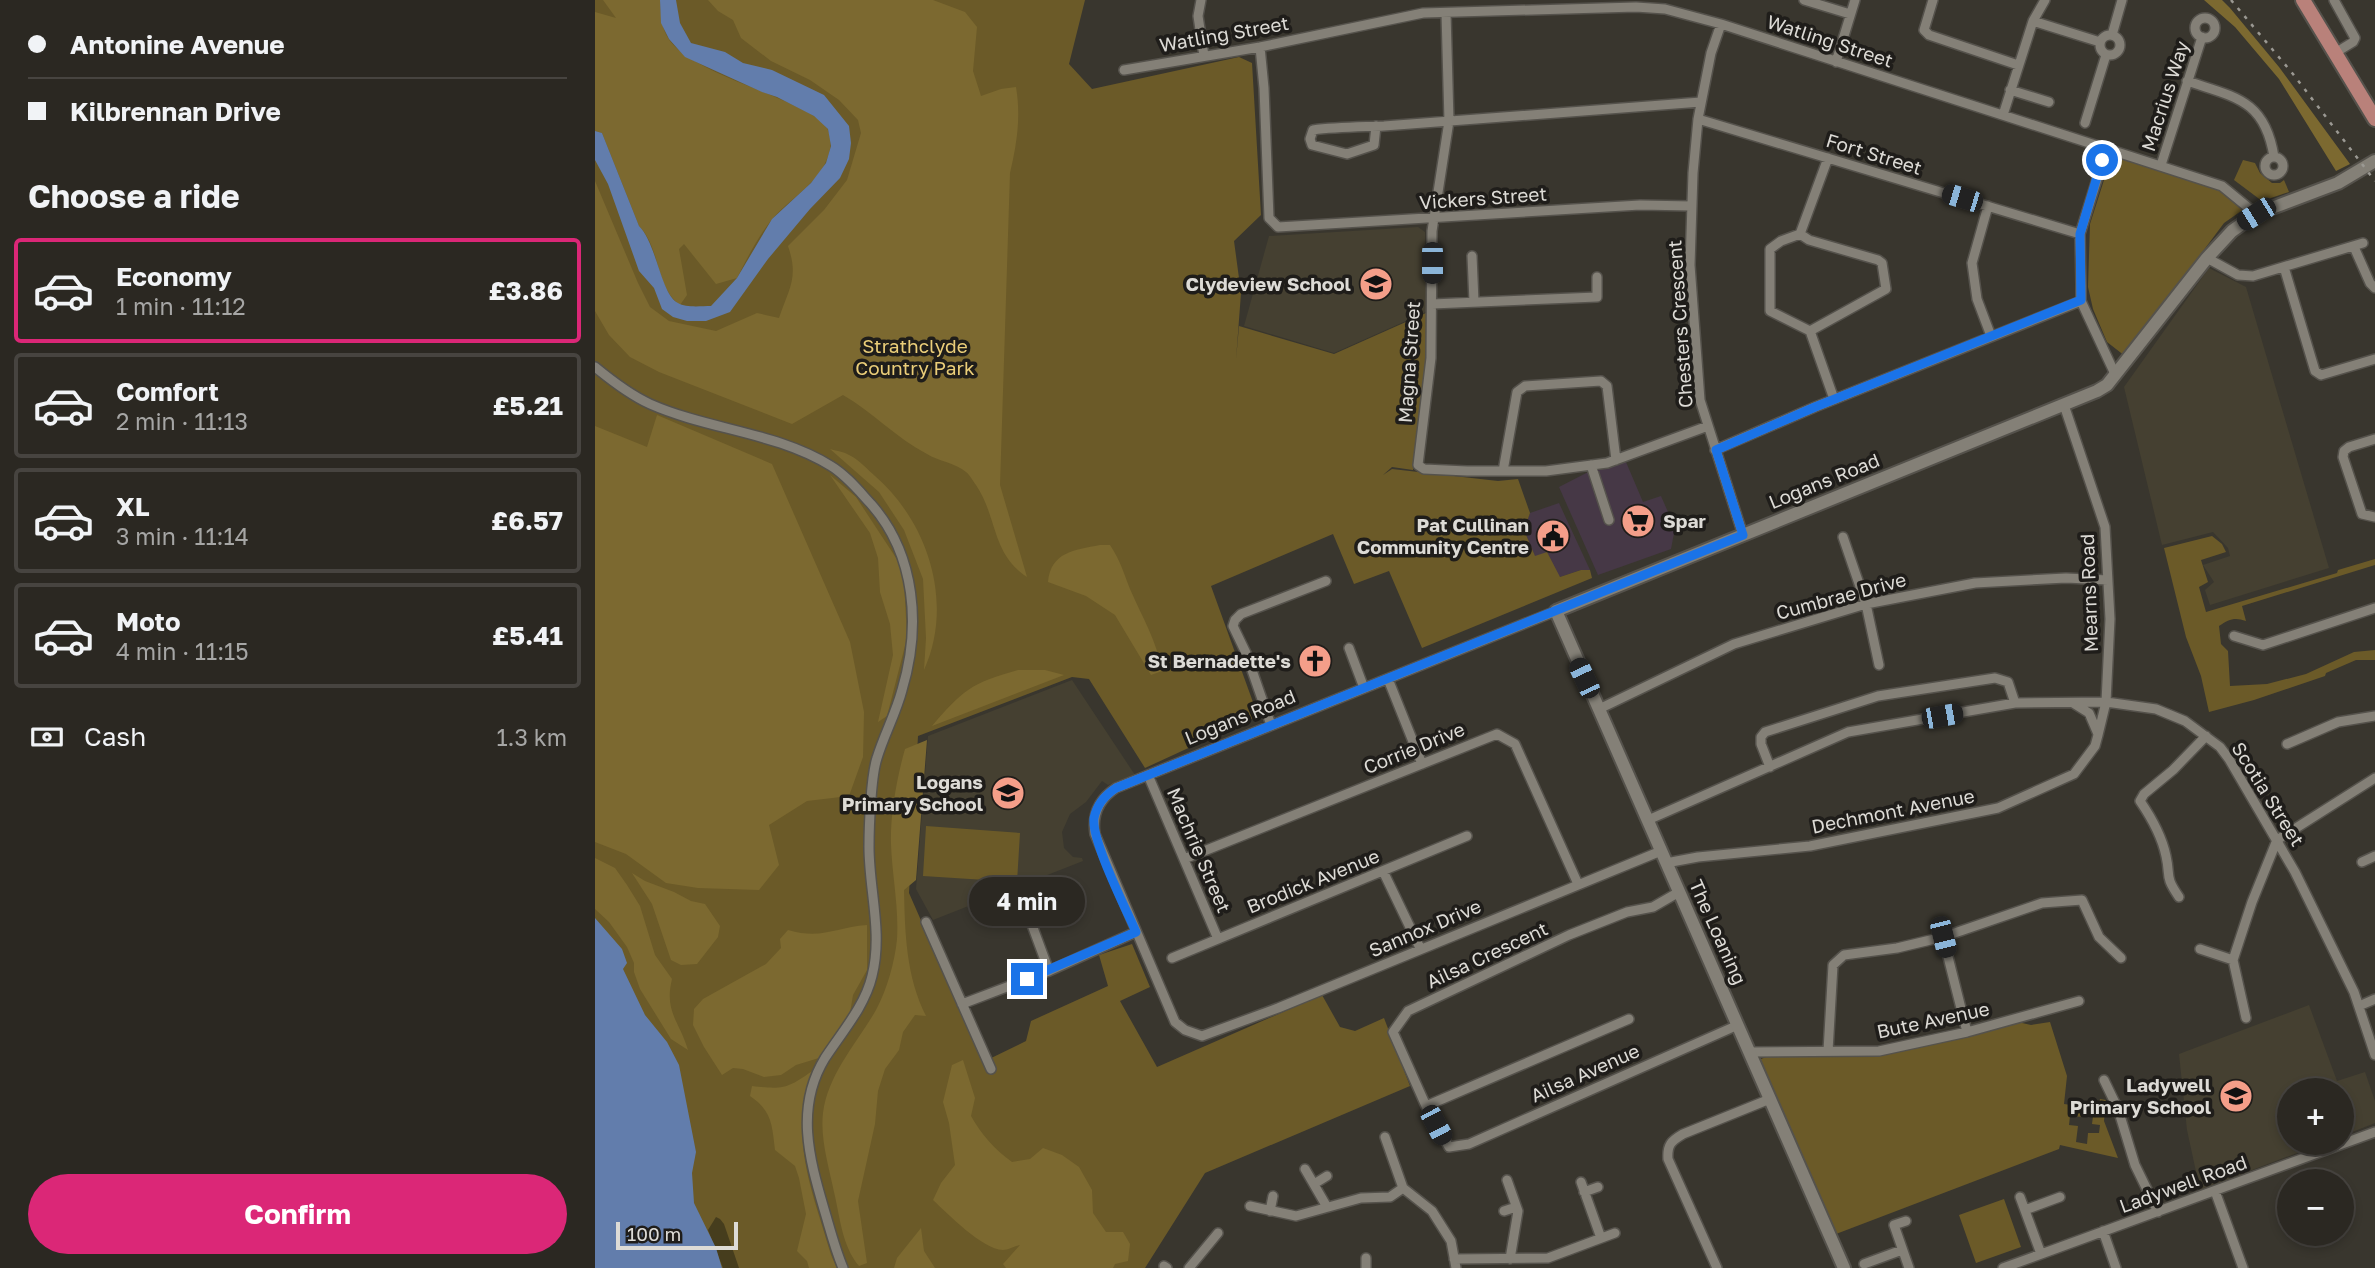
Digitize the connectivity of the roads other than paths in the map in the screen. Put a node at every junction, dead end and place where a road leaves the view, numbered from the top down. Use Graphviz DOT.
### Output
graph roads {
  1 [pos="1201,0"];
  2 [pos="1804,0"];
  3 [pos="1855,0"];
  4 [pos="1933,0"];
  5 [pos="2045,0"];
  6 [pos="2122,0"];
  7 [pos="2303,0"];
  8 [pos="2334,0"];
  9 [pos="1666,4"];
  10 [pos="1534,5"];
  11 [pos="1446,13"];
  12 [pos="1850,14"];
  13 [pos="2033,22"];
  14 [pos="1721,24"];
  15 [pos="2112,35"];
  16 [pos="2202,37"];
  17 [pos="2100,42"];
  18 [pos="1260,47"];
  19 [pos="2335,53"];
  20 [pos="2106,55"];
  21 [pos="1204,56"];
  22 [pos="1836,62"];
  23 [pos="2018,65"];
  24 [pos="1124,70"];
  25 [pos="2187,81"];
  26 [pos="2010,90"];
  27 [pos="1701,102"];
  28 [pos="2049,102"];
  29 [pos="2003,115"];
  30 [pos="1698,119"];
  31 [pos="2375,119"];
  32 [pos="1449,121"];
  33 [pos="2085,123"];
  34 [pos="1376,126"];
  35 [pos="2107,147"];
  36 [pos="2274,157"];
  37 [pos="1828,158"];
  38 [pos="2375,161"];
  39 [pos="2161,165"];
  40 [pos="1692,206"];
  41 [pos="1988,206"];
  42 [pos="2256,214"];
  43 [pos="1434,219"];
  44 [pos="1800,234"];
  45 [pos="2080,234"];
  46 [pos="1472,256"];
  47 [pos="2207,258"];
  48 [pos="2284,267"];
  49 [pos="1597,277"];
  50 [pos="2375,288"];
  51 [pos="2081,300"];
  52 [pos="1474,302"];
  53 [pos="1432,304"];
  54 [pos="1810,331"];
  55 [pos="1991,336"];
  56 [pos="2375,359"];
  57 [pos="595,367"];
  58 [pos="2115,374"];
  59 [pos="1834,399"];
  60 [pos="2064,405"];
  61 [pos="1708,426"];
  62 [pos="2375,439"];
  63 [pos="1716,450"];
  64 [pos="1616,460"];
  65 [pos="1591,465"];
  66 [pos="1503,471"];
  67 [pos="2375,517"];
  68 [pos="1609,520"];
  69 [pos="1743,535"];
  70 [pos="1843,537"];
  71 [pos="2108,580"];
  72 [pos="1326,581"];
  73 [pos="1866,604"];
  74 [pos="2375,608"];
  75 [pos="1556,611"];
  76 [pos="2234,636"];
  77 [pos="1349,648"];
  78 [pos="1879,665"];
  79 [pos="1388,679"];
  80 [pos="1364,688"];
  81 [pos="2069,701"];
  82 [pos="2106,702"];
  83 [pos="2015,703"];
  84 [pos="1599,709"];
  85 [pos="2375,716"];
  86 [pos="1271,725"];
  87 [pos="2098,735"];
  88 [pos="2206,736"];
  89 [pos="2287,744"];
  90 [pos="1422,764"];
  91 [pos="1770,767"];
  92 [pos="1148,775"];
  93 [pos="2375,778"];
  94 [pos="1648,820"];
  95 [pos="1467,836"];
  96 [pos="2277,841"];
  97 [pos="2375,856"];
  98 [pos="1664,857"];
  99 [pos="1184,859"];
  100 [pos="2363,862"];
  101 [pos="1383,871"];
  102 [pos="1578,884"];
  103 [pos="1679,892"];
  104 [pos="2179,897"];
  105 [pos="1032,925"];
  106 [pos="926,928"];
  107 [pos="1136,932"];
  108 [pos="1943,937"];
  109 [pos="1218,939"];
  110 [pos="1420,948"];
  111 [pos="2200,949"];
  112 [pos="1172,958"];
  113 [pos="2121,958"];
  114 [pos="2233,960"];
  115 [pos="1049,971"];
  116 [pos="2375,999"];
  117 [pos="2079,1001"];
  118 [pos="963,1004"];
  119 [pos="2359,1006"];
  120 [pos="2246,1018"];
  121 [pos="1629,1019"];
  122 [pos="1738,1025"];
  123 [pos="1968,1032"];
  124 [pos="1828,1051"];
  125 [pos="1749,1052"];
  126 [pos="2375,1055"];
  127 [pos="991,1069"];
  128 [pos="2103,1080"];
  129 [pos="1770,1099"];
  130 [pos="1426,1106"];
  131 [pos="2375,1132"];
  132 [pos="1385,1137"];
  133 [pos="1446,1144"];
  134 [pos="1305,1169"];
  135 [pos="1327,1176"];
  136 [pos="1507,1180"];
  137 [pos="1314,1184"];
  138 [pos="1598,1187"];
  139 [pos="1403,1188"];
  140 [pos="2215,1191"];
  141 [pos="1273,1196"];
  142 [pos="2020,1197"];
  143 [pos="2060,1197"];
  144 [pos="1250,1206"];
  145 [pos="1327,1207"];
  146 [pos="1517,1207"];
  147 [pos="2025,1210"];
  148 [pos="1270,1211"];
  149 [pos="1504,1211"];
  150 [pos="2158,1212"];
  151 [pos="1906,1221"];
  152 [pos="2103,1231"];
  153 [pos="1218,1233"];
  154 [pos="1615,1233"];
  155 [pos="1601,1238"];
  156 [pos="1902,1250"];
  157 [pos="2041,1254"];
  158 [pos="1510,1259"];
  159 [pos="1455,1264"];
  160 [pos="1864,1264"];
  161 [pos="843,1268"];
  162 [pos="1189,1268"];
  163 [pos="1717,1268"];
  164 [pos="1843,1268"];
  165 [pos="1909,1268"];
  166 [pos="2003,1268"];
  167 [pos="2116,1268"];
  168 [pos="2243,1268"];
  1 -- 21 [label="street"];
  2 -- 12 [label="street"];
  3 -- 12 [label="street"];
  4 -- 23 [label="street"];
  5 -- 13 [label="street"];
  6 -- 15 [label="street"];
  7 -- 19 [label="main road"];
  8 -- 19 [label="street"];
  9 -- 10 [label="street, Watling Street"];
  9 -- 14 [label="street, Watling Street"];
  10 -- 11 [label="street, Watling Street"];
  11 -- 18 [label="street, Watling Street"];
  11 -- 32 [label="street, Magna Street"];
  12 -- 22 [label="street"];
  13 -- 17 [label="street"];
  13 -- 23 [label="street"];
  14 -- 22 [label="street, Watling Street"];
  14 -- 27 [label="street, Chesters Crescent"];
  15 -- 17 [label="street"];
  15 -- 20 [label="street"];
  16 -- 25 [label="street, Macrius Way"];
  17 -- 20 [label="street"];
  18 -- 21 [label="street, Watling Street"];
  18 -- 43 [label="street, Vickers Street"];
  19 -- 31 [label="main road"];
  20 -- 33 [label="street"];
  21 -- 24 [label="street, Watling Street"];
  22 -- 29 [label="street, Watling Street"];
  23 -- 26 [label="street"];
  25 -- 36 [label="street"];
  25 -- 39 [label="street, Macrius Way"];
  26 -- 28 [label="street"];
  26 -- 29 [label="street"];
  27 -- 30 [label="street, Chesters Crescent"];
  27 -- 32 [label="street"];
  29 -- 35 [label="street, Watling Street"];
  30 -- 37 [label="street, Fort Street"];
  30 -- 40 [label="street, Chesters Crescent"];
  32 -- 34 [label="street"];
  32 -- 43 [label="street, Magna Street"];
  34 -- 34 [label="street"];
  35 -- 39 [label="street, Watling Street"];
  35 -- 45 [label="street"];
  37 -- 41 [label="street, Fort Street"];
  37 -- 44 [label="street"];
  38 -- 42 [label="street, Logans Road"];
  39 -- 42 [label="street, Watling Street"];
  40 -- 43 [label="street, Vickers Street"];
  40 -- 61 [label="street, Chesters Crescent"];
  41 -- 45 [label="street, Fort Street"];
  41 -- 55 [label="street"];
  42 -- 47 [label="street, Logans Road"];
  43 -- 53 [label="street, Magna Street"];
  44 -- 54 [label="street"];
  44 -- 54 [label="street"];
  45 -- 51 [label="street"];
  46 -- 52 [label="street"];
  47 -- 48 [label="street"];
  47 -- 58 [label="street, Logans Road"];
  48 -- 50 [label="street"];
  48 -- 56 [label="street"];
  49 -- 52 [label="street"];
  51 -- 55 [label="street"];
  51 -- 58 [label="street"];
  52 -- 53 [label="street"];
  53 -- 66 [label="street, Magna Street"];
  54 -- 59 [label="street"];
  55 -- 59 [label="street"];
  57 -- 161 [label="street"];
  58 -- 60 [label="street, Logans Road"];
  59 -- 63 [label="street"];
  60 -- 69 [label="street, Logans Road"];
  60 -- 71 [label="street, Mearns Road"];
  61 -- 63 [label="street, Chesters Crescent"];
  61 -- 64 [label="street"];
  62 -- 67 [label="street"];
  63 -- 69 [label="street, Chesters Crescent"];
  64 -- 65 [label="street"];
  64 -- 66 [label="street"];
  65 -- 66 [label="street"];
  65 -- 68 [label="street"];
  69 -- 75 [label="street, Logans Road"];
  70 -- 73 [label="street"];
  71 -- 73 [label="street, Cumbrae Drive"];
  71 -- 82 [label="street, Mearns Road"];
  72 -- 86 [label="street"];
  73 -- 78 [label="street"];
  73 -- 84 [label="street, Cumbrae Drive"];
  74 -- 76 [label="street"];
  75 -- 79 [label="street, Logans Road"];
  75 -- 84 [label="street, The Loaning"];
  77 -- 80 [label="street"];
  79 -- 80 [label="street, Logans Road"];
  79 -- 90 [label="street"];
  80 -- 86 [label="street, Logans Road"];
  81 -- 82 [label="street, Scotia Street"];
  81 -- 83 [label="street, Scotia Street"];
  81 -- 87 [label="street"];
  82 -- 87 [label="street, Dechmont Avenue"];
  82 -- 88 [label="street, Scotia Street"];
  83 -- 91 [label="street, Scotia Street"];
  83 -- 91 [label="street"];
  84 -- 94 [label="street, The Loaning"];
  85 -- 89 [label="street"];
  86 -- 92 [label="street, Logans Road"];
  87 -- 98 [label="street, Dechmont Avenue"];
  88 -- 96 [label="street, Scotia Street"];
  88 -- 104 [label="street"];
  90 -- 99 [label="street, Corrie Drive"];
  90 -- 102 [label="street, Corrie Drive"];
  91 -- 94 [label="street, Scotia Street"];
  92 -- 99 [label="street, Machrie Street"];
  92 -- 107 [label="street, Logans Road"];
  93 -- 96 [label="street"];
  94 -- 98 [label="street, The Loaning"];
  95 -- 101 [label="street, Brodick Avenue"];
  96 -- 114 [label="street"];
  96 -- 119 [label="street, Scotia Street"];
  97 -- 100 [label="street"];
  98 -- 102 [label="street, Sannox Drive"];
  98 -- 103 [label="street, The Loaning"];
  99 -- 109 [label="street, Machrie Street"];
  101 -- 109 [label="street, Brodick Avenue"];
  101 -- 110 [label="street"];
  102 -- 110 [label="street, Sannox Drive"];
  103 -- 122 [label="street, The Loaning"];
  103 -- 130 [label="street, Ailsa Crescent"];
  105 -- 115 [label="street"];
  106 -- 118 [label="street"];
  107 -- 110 [label="street, Sannox Drive"];
  107 -- 115 [label="street"];
  108 -- 113 [label="street"];
  108 -- 123 [label="street"];
  108 -- 124 [label="street"];
  109 -- 112 [label="street, Brodick Avenue"];
  111 -- 114 [label="street"];
  114 -- 120 [label="street"];
  115 -- 118 [label="street"];
  116 -- 119 [label="street"];
  117 -- 123 [label="street, Bute Avenue"];
  118 -- 127 [label="street"];
  119 -- 126 [label="street, Scotia Street"];
  121 -- 130 [label="street"];
  122 -- 125 [label="street, The Loaning"];
  122 -- 133 [label="street, Ailsa Avenue"];
  123 -- 124 [label="street, Bute Avenue"];
  124 -- 125 [label="street, Bute Avenue"];
  125 -- 129 [label="street, The Loaning"];
  128 -- 150 [label="street"];
  129 -- 163 [label="street"];
  129 -- 164 [label="street, The Loaning"];
  130 -- 133 [label="street, Ailsa Crescent"];
  131 -- 140 [label="street, Ladywell Road"];
  132 -- 139 [label="street"];
  134 -- 137 [label="street"];
  135 -- 137 [label="street"];
  136 -- 146 [label="street"];
  137 -- 145 [label="street"];
  138 -- 155 [label="street"];
  139 -- 145 [label="street"];
  139 -- 159 [label="street"];
  140 -- 150 [label="street, Ladywell Road"];
  140 -- 168 [label="street"];
  141 -- 148 [label="street"];
  142 -- 147 [label="street"];
  143 -- 147 [label="street"];
  144 -- 148 [label="street"];
  145 -- 148 [label="street"];
  146 -- 149 [label="street"];
  146 -- 158 [label="street"];
  147 -- 157 [label="street"];
  150 -- 152 [label="street, Ladywell Road"];
  151 -- 156 [label="street"];
  152 -- 157 [label="street, Ladywell Road"];
  152 -- 167 [label="street"];
  153 -- 162 [label="street"];
  154 -- 155 [label="street"];
  155 -- 158 [label="street"];
  156 -- 160 [label="street"];
  156 -- 165 [label="street"];
  157 -- 166 [label="street, Ladywell Road"];
  158 -- 159 [label="street"];
}
